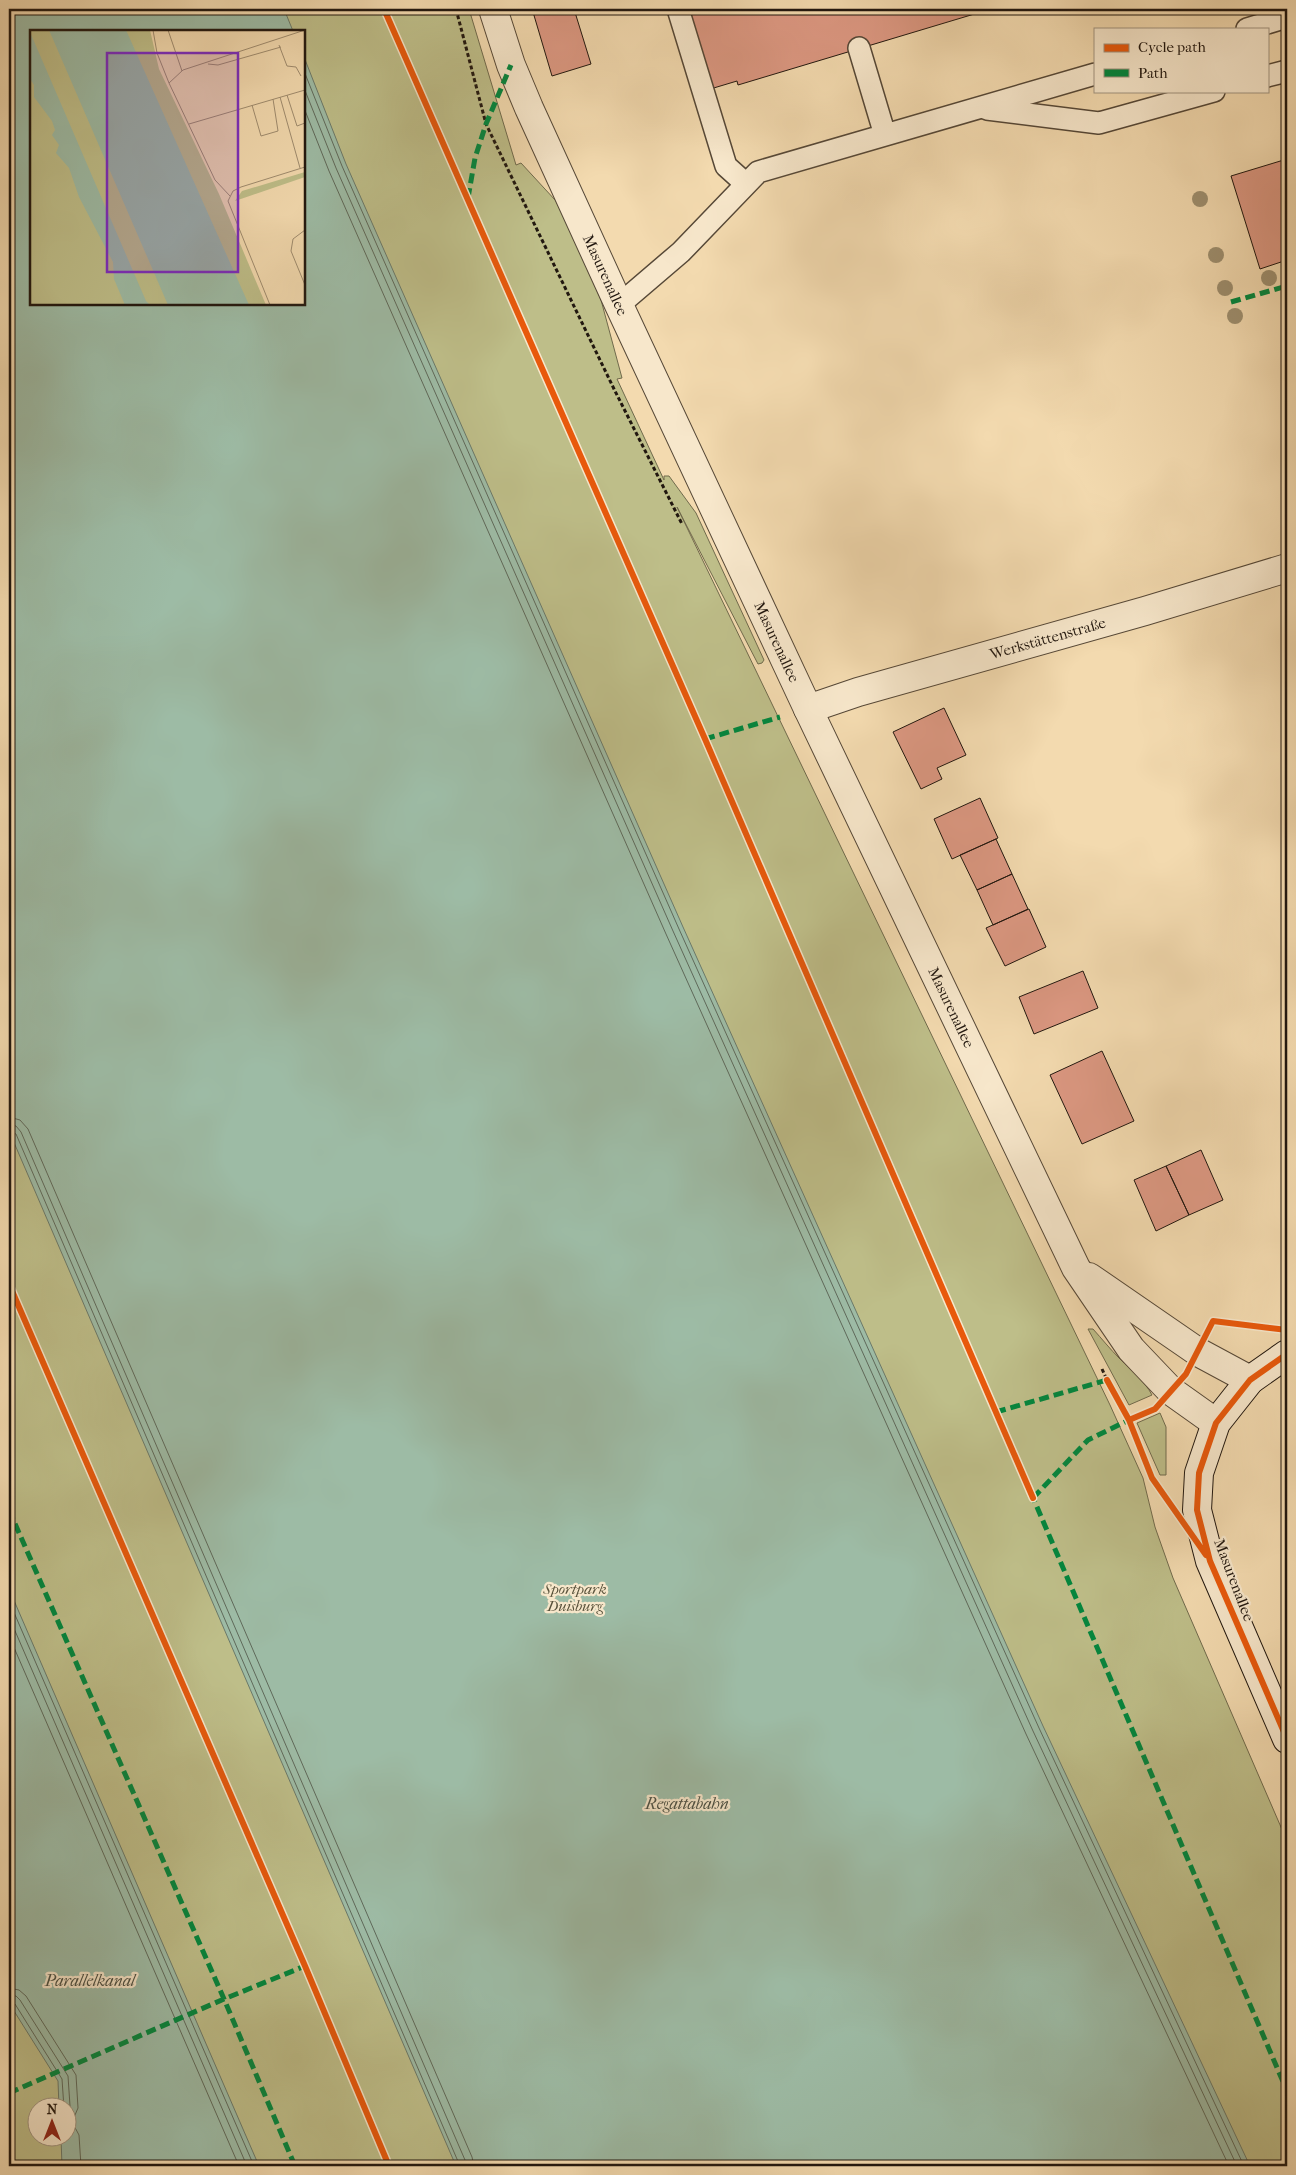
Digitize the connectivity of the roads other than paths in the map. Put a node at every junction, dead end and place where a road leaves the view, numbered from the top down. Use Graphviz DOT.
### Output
graph roads {
  1 [pos="493,9"];
  2 [pos="678,9"];
  3 [pos="1287,17"];
  4 [pos="1250,28"];
  5 [pos="859,48"];
  6 [pos="1287,71"];
  7 [pos="1094,74"];
  8 [pos="1268,76"];
  9 [pos="1210,92"];
  10 [pos="978,108"];
  11 [pos="884,135"];
  12 [pos="746,184"];
  13 [pos="619,305"];
  14 [pos="1287,568"];
  15 [pos="808,709"];
  16 [pos="1076,1268"];
  17 [pos="1287,1354"];
  18 [pos="1250,1380"];
  19 [pos="1216,1423"];
  20 [pos="1287,1739"];
  1 -- 13 [label="street, Masurenallee"];
  2 -- 12 [label="lane"];
  3 -- 4 [label="lane"];
  5 -- 11 [label="lane"];
  6 -- 8 [label="lane"];
  7 -- 10 [label="lane"];
  9 -- 10 [label="lane"];
  10 -- 11 [label="lane"];
  11 -- 12 [label="lane"];
  12 -- 13 [label="lane"];
  13 -- 15 [label="street, Masurenallee"];
  14 -- 15 [label="street, Werkstättenstraße"];
  15 -- 16 [label="street, Masurenallee"];
  16 -- 18 [label="street, Masurenallee"];
  16 -- 19 [label="street, Masurenallee"];
  17 -- 18 [label="street"];
  18 -- 19 [label="street"];
  19 -- 20 [label="street, Masurenallee"];
}
